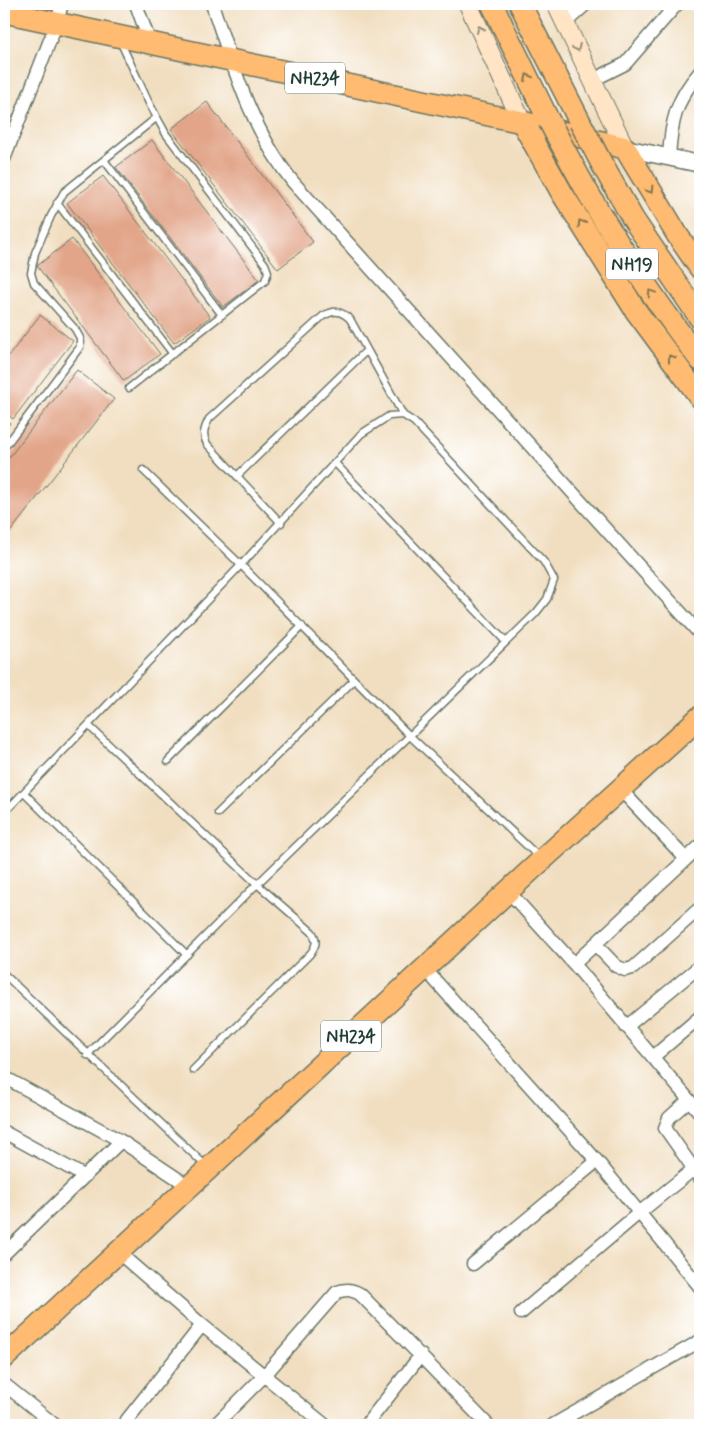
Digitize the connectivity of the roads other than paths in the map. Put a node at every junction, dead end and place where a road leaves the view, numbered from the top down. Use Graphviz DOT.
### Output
graph roads {
  1 [pos="136,4"];
  2 [pos="212,4"];
  3 [pos="468,4"];
  4 [pos="492,4"];
  5 [pos="520,4"];
  6 [pos="556,4"];
  7 [pos="586,4"];
  8 [pos="677,4"];
  9 [pos="4,12"];
  10 [pos="59,13"];
  11 [pos="565,22"];
  12 [pos="118,36"];
  13 [pos="150,43"];
  14 [pos="231,60"];
  15 [pos="700,72"];
  16 [pos="593,80"];
  17 [pos="156,118"];
  18 [pos="522,122"];
  19 [pos="626,148"];
  20 [pos="669,157"];
  21 [pos="4,159"];
  22 [pos="104,160"];
  23 [pos="700,164"];
  24 [pos="58,203"];
  25 [pos="700,268"];
  26 [pos="222,315"];
  27 [pos="700,318"];
  28 [pos="367,350"];
  29 [pos="173,354"];
  30 [pos="700,360"];
  31 [pos="129,388"];
  32 [pos="700,397"];
  33 [pos="403,415"];
  34 [pos="4,448"];
  35 [pos="336,463"];
  36 [pos="143,470"];
  37 [pos="237,476"];
  38 [pos="281,523"];
  39 [pos="242,565"];
  40 [pos="302,626"];
  41 [pos="700,634"];
  42 [pos="506,642"];
  43 [pos="354,680"];
  44 [pos="700,717"];
  45 [pos="89,726"];
  46 [pos="410,736"];
  47 [pos="168,760"];
  48 [pos="620,789"];
  49 [pos="24,793"];
  50 [pos="4,813"];
  51 [pos="218,813"];
  52 [pos="700,846"];
  53 [pos="686,859"];
  54 [pos="542,860"];
  55 [pos="257,884"];
  56 [pos="508,891"];
  57 [pos="700,908"];
  58 [pos="595,944"];
  59 [pos="187,955"];
  60 [pos="574,964"];
  61 [pos="700,966"];
  62 [pos="424,968"];
  63 [pos="4,974"];
  64 [pos="700,1016"];
  65 [pos="626,1027"];
  66 [pos="87,1055"];
  67 [pos="653,1057"];
  68 [pos="193,1070"];
  69 [pos="4,1077"];
  70 [pos="696,1106"];
  71 [pos="4,1132"];
  72 [pos="121,1141"];
  73 [pos="596,1162"];
  74 [pos="209,1169"];
  75 [pos="698,1171"];
  76 [pos="84,1176"];
  77 [pos="190,1187"];
  78 [pos="639,1213"];
  79 [pos="119,1253"];
  80 [pos="4,1254"];
  81 [pos="473,1264"];
  82 [pos="700,1287"];
  83 [pos="521,1313"];
  84 [pos="202,1325"];
  85 [pos="700,1343"];
  86 [pos="421,1355"];
  87 [pos="4,1358"];
  88 [pos="264,1376"];
  89 [pos="4,1384"];
  90 [pos="320,1424"];
  91 [pos="55,1425"];
  92 [pos="123,1425"];
  93 [pos="216,1425"];
  94 [pos="366,1425"];
  95 [pos="488,1425"];
  96 [pos="552,1425"];
  1 -- 13 [label="street"];
  2 -- 14 [label="street"];
  18 -- 3 [label="main road, one-way"];
  30 -- 4 [label="highway, NH19, one-way, bridge"];
  5 -- 27 [label="highway, NH19, bridge"];
  6 -- 11 [label="main road"];
  7 -- 11 [label="street"];
  8 -- 16 [label="street"];
  9 -- 10 [label="highway, NH234"];
  10 -- 12 [label="highway, NH234"];
  10 -- 21 [label="street"];
  11 -- 16 [label="main road, one-way"];
  12 -- 13 [label="highway, NH234"];
  12 -- 17 [label="lane"];
  13 -- 14 [label="highway, NH234"];
  14 -- 18 [label="highway, NH234"];
  14 -- 41 [label="street"];
  15 -- 20 [label="street"];
  16 -- 19 [label="main road"];
  17 -- 22 [label="lane"];
  17 -- 26 [label="lane"];
  18 -- 19 [label="highway, NH234"];
  32 -- 18 [label="highway, one-way"];
  19 -- 20 [label="street"];
  19 -- 25 [label="highway, one-way"];
  20 -- 23 [label="street"];
  22 -- 24 [label="lane"];
  22 -- 26 [label="lane"];
  24 -- 29 [label="lane"];
  24 -- 34 [label="lane"];
  26 -- 29 [label="lane"];
  28 -- 33 [label="lane"];
  28 -- 37 [label="lane"];
  28 -- 37 [label="lane"];
  29 -- 31 [label="lane"];
  33 -- 35 [label="lane"];
  33 -- 42 [label="lane"];
  35 -- 38 [label="lane"];
  35 -- 42 [label="lane"];
  36 -- 39 [label="lane"];
  37 -- 38 [label="lane"];
  38 -- 39 [label="lane"];
  39 -- 40 [label="lane"];
  39 -- 45 [label="lane"];
  40 -- 43 [label="lane"];
  40 -- 47 [label="lane"];
  42 -- 46 [label="lane"];
  43 -- 46 [label="lane"];
  43 -- 51 [label="lane"];
  44 -- 48 [label="highway, NH234"];
  45 -- 49 [label="lane"];
  45 -- 55 [label="lane"];
  46 -- 54 [label="lane"];
  46 -- 55 [label="lane"];
  48 -- 53 [label="street"];
  48 -- 54 [label="highway, NH234"];
  49 -- 50 [label="lane"];
  49 -- 59 [label="lane"];
  52 -- 53 [label="street"];
  53 -- 58 [label="street"];
  54 -- 56 [label="highway, NH234"];
  55 -- 59 [label="lane"];
  55 -- 68 [label="lane"];
  56 -- 60 [label="street"];
  56 -- 62 [label="highway, NH234"];
  57 -- 58 [label="street"];
  58 -- 60 [label="street"];
  59 -- 66 [label="lane"];
  60 -- 65 [label="street"];
  61 -- 65 [label="street"];
  62 -- 73 [label="street"];
  62 -- 74 [label="highway, NH234"];
  63 -- 66 [label="lane"];
  64 -- 67 [label="street"];
  65 -- 67 [label="street"];
  66 -- 74 [label="lane"];
  67 -- 70 [label="street"];
  69 -- 72 [label="street"];
  70 -- 75 [label="street"];
  71 -- 76 [label="street"];
  72 -- 76 [label="street"];
  72 -- 77 [label="street"];
  73 -- 78 [label="street"];
  73 -- 81 [label="street"];
  74 -- 77 [label="highway, NH234"];
  75 -- 78 [label="street"];
  76 -- 80 [label="street"];
  77 -- 79 [label="highway, NH234"];
  78 -- 82 [label="street"];
  78 -- 83 [label="street"];
  79 -- 84 [label="street"];
  79 -- 87 [label="highway, NH234"];
  84 -- 88 [label="street"];
  84 -- 92 [label="street"];
  85 -- 96 [label="street"];
  86 -- 88 [label="street"];
  86 -- 94 [label="street"];
  86 -- 95 [label="street"];
  88 -- 90 [label="street"];
  88 -- 93 [label="street"];
  89 -- 91 [label="street"];
}
